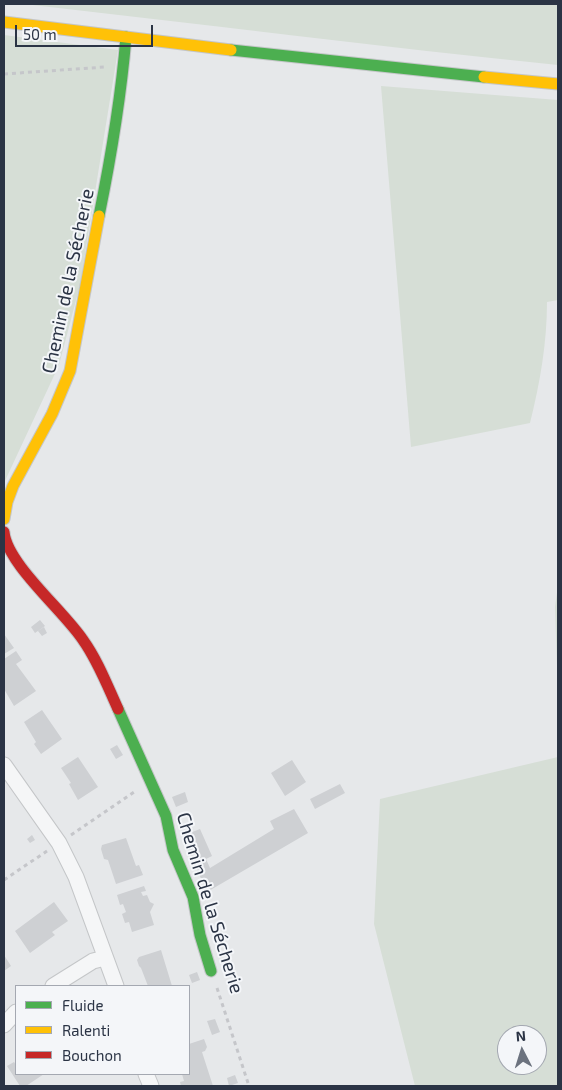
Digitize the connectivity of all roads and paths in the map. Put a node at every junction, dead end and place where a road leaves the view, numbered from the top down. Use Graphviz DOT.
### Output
graph roads {
  1 [pos="4,22"];
  2 [pos="126,37"];
  3 [pos="124,65"];
  4 [pos="4,74"];
  5 [pos="558,84"];
  6 [pos="4,519"];
  7 [pos="4,532"];
  8 [pos="4,765"];
  9 [pos="150,780"];
  10 [pos="59,843"];
  11 [pos="4,880"];
  12 [pos="105,958"];
  13 [pos="211,971"];
  14 [pos="55,985"];
  15 [pos="116,985"];
  16 [pos="15,1013"];
  17 [pos="4,1025"];
  18 [pos="249,1086"];
  1 -- 2 [label="street"];
  2 -- 3 [label="street, Chemin de la Sécherie"];
  2 -- 5 [label="street"];
  3 -- 4 [label="path"];
  3 -- 6 [label="street, Chemin de la Sécherie"];
  7 -- 9 [label="street, Chemin de la Sécherie"];
  8 -- 10 [label="street"];
  9 -- 10 [label="path"];
  9 -- 13 [label="street, Chemin de la Sécherie"];
  10 -- 11 [label="path"];
  10 -- 12 [label="street"];
  12 -- 14 [label="street"];
  12 -- 15 [label="street"];
  13 -- 18 [label="path, Chemin de la Sécherie"];
  16 -- 17 [label="street"];
}
